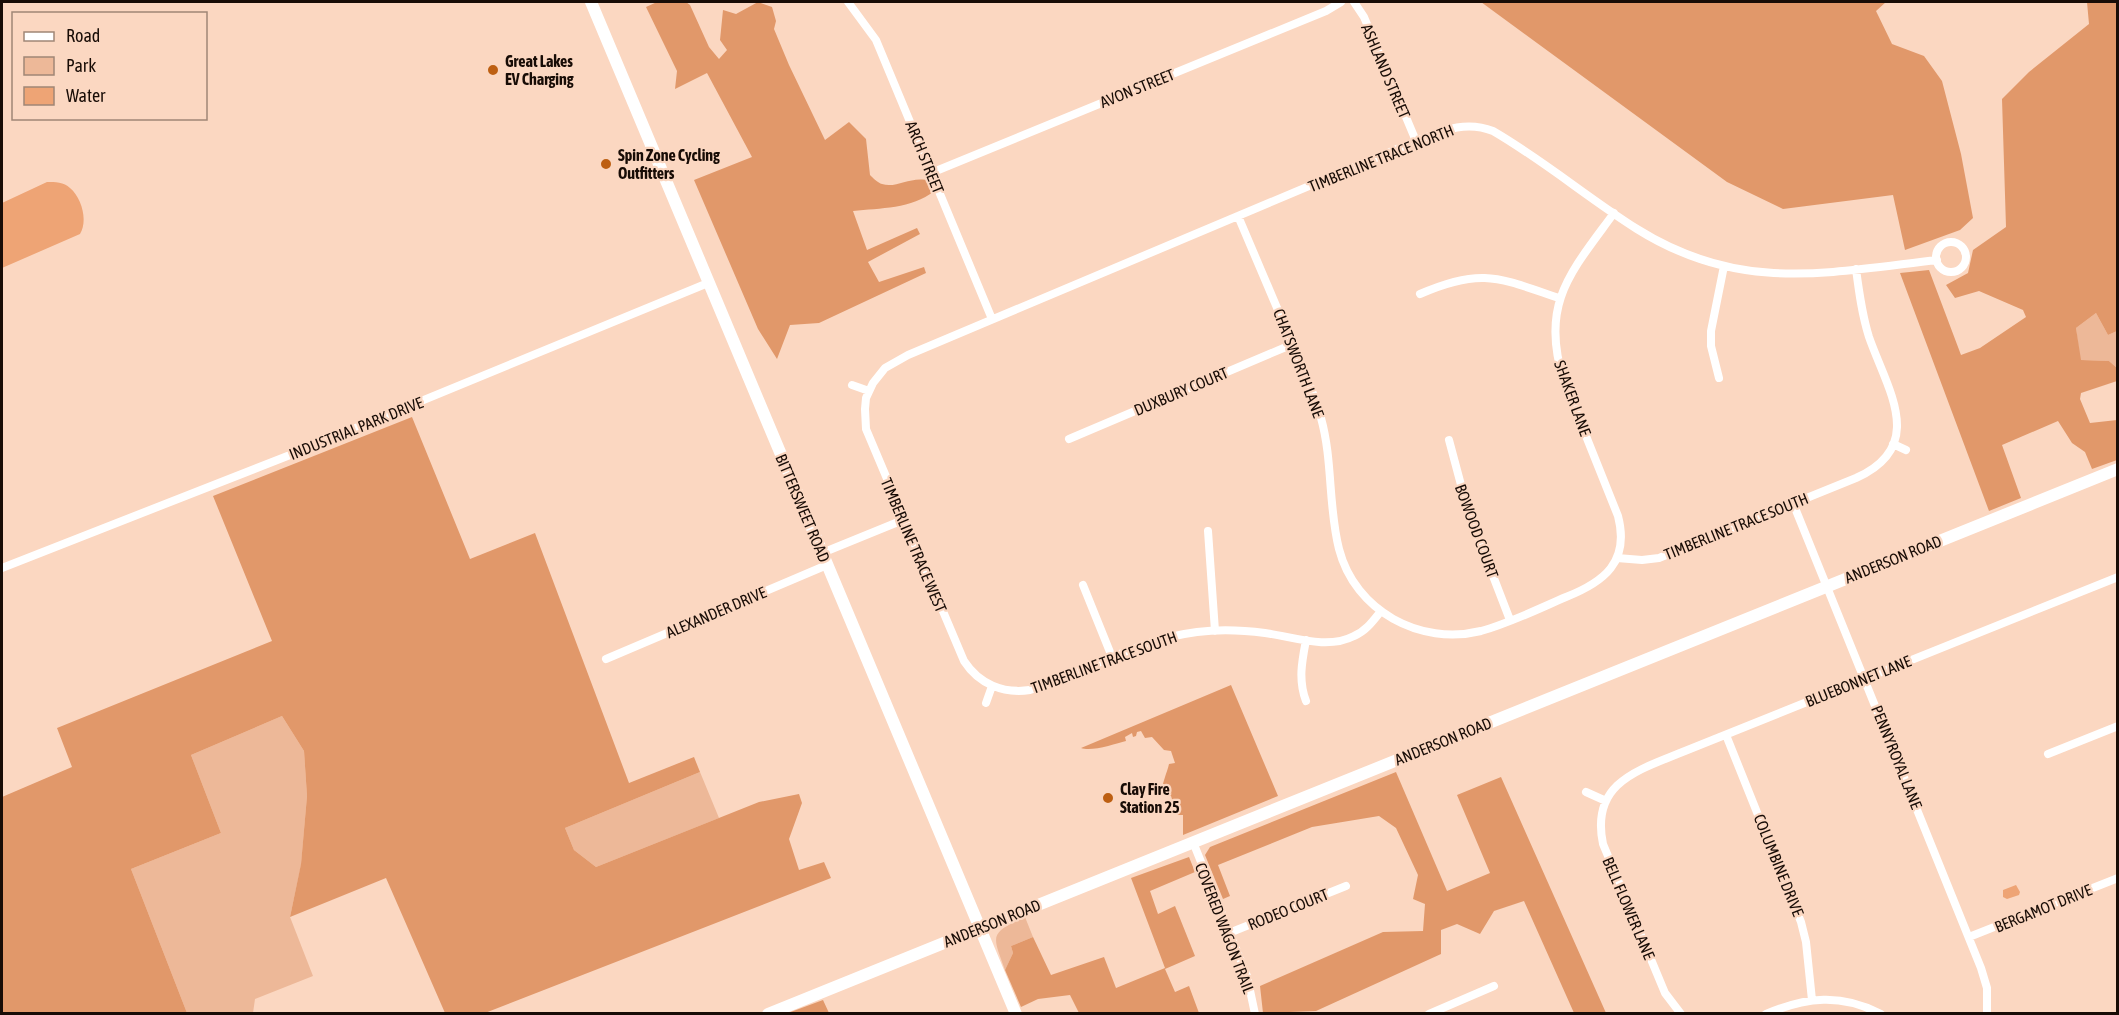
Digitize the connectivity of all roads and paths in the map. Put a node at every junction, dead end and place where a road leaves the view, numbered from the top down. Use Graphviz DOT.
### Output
graph roads {
  1 [pos="591,2"];
  2 [pos="848,2"];
  3 [pos="1341,2"];
  4 [pos="1354,2"];
  5 [pos="1416,141"];
  6 [pos="931,173"];
  7 [pos="1614,213"];
  8 [pos="1238,216"];
  9 [pos="1937,260"];
  10 [pos="1724,266"];
  11 [pos="1856,269"];
  12 [pos="708,283"];
  13 [pos="1420,294"];
  14 [pos="1559,298"];
  15 [pos="992,319"];
  16 [pos="1293,344"];
  17 [pos="1719,378"];
  18 [pos="852,385"];
  19 [pos="869,391"];
  20 [pos="1069,439"];
  21 [pos="1449,440"];
  22 [pos="1895,440"];
  23 [pos="1906,450"];
  24 [pos="2118,469"];
  25 [pos="1793,503"];
  26 [pos="903,520"];
  27 [pos="1208,531"];
  28 [pos="822,553"];
  29 [pos="1617,558"];
  30 [pos="827,565"];
  31 [pos="2,568"];
  32 [pos="2118,577"];
  33 [pos="1083,585"];
  34 [pos="1827,586"];
  35 [pos="1381,611"];
  36 [pos="1510,620"];
  37 [pos="1215,631"];
  38 [pos="1306,640"];
  39 [pos="1112,657"];
  40 [pos="606,659"];
  41 [pos="1865,679"];
  42 [pos="992,686"];
  43 [pos="1306,701"];
  44 [pos="986,703"];
  45 [pos="2118,726"];
  46 [pos="1726,735"];
  47 [pos="2048,754"];
  48 [pos="1586,792"];
  49 [pos="1606,799"];
  50 [pos="1193,842"];
  51 [pos="2118,878"];
  52 [pos="1346,886"];
  53 [pos="980,928"];
  54 [pos="1229,933"];
  55 [pos="1970,938"];
  56 [pos="1494,986"];
  57 [pos="1812,1000"];
  58 [pos="768,1014"];
  59 [pos="1016,1014"];
  60 [pos="1256,1014"];
  61 [pos="1429,1014"];
  62 [pos="1681,1014"];
  63 [pos="1766,1014"];
  64 [pos="1881,1014"];
  65 [pos="1988,1014"];
  1 -- 12 [label="street, BITTERSWEET ROAD"];
  2 -- 6 [label="street, ARCH STREET"];
  3 -- 6 [label="street, AVON STREET"];
  4 -- 5 [label="street, ASHLAND STREET"];
  5 -- 7 [label="street, TIMBERLINE TRACE NORTH"];
  5 -- 8 [label="street, TIMBERLINE TRACE NORTH"];
  6 -- 15 [label="street, ARCH STREET"];
  7 -- 10 [label="street, TIMBERLINE TRACE NORTH"];
  7 -- 14 [label="street, SHAKER LANE"];
  8 -- 15 [label="street, TIMBERLINE TRACE NORTH"];
  8 -- 16 [label="street, CHATSWORTH LANE"];
  9 -- 11 [label="street, TIMBERLINE TRACE NORTH"];
  10 -- 11 [label="street, TIMBERLINE TRACE NORTH"];
  10 -- 17 [label="street"];
  11 -- 22 [label="street"];
  12 -- 28 [label="street, BITTERSWEET ROAD"];
  12 -- 31 [label="street, INDUSTRIAL PARK DRIVE"];
  13 -- 14 [label="street"];
  14 -- 29 [label="street, SHAKER LANE"];
  15 -- 19 [label="street, TIMBERLINE TRACE NORTH"];
  16 -- 20 [label="street, DUXBURY COURT"];
  16 -- 35 [label="street, CHATSWORTH LANE"];
  18 -- 19 [label="street"];
  19 -- 26 [label="street, TIMBERLINE TRACE WEST"];
  21 -- 36 [label="street, BOWOOD COURT"];
  22 -- 23 [label="street"];
  22 -- 25 [label="street, TIMBERLINE TRACE SOUTH"];
  24 -- 34 [label="street, ANDERSON ROAD"];
  25 -- 29 [label="street, TIMBERLINE TRACE SOUTH"];
  25 -- 34 [label="street, PENNYROYAL LANE"];
  26 -- 28 [label="street"];
  26 -- 42 [label="street, TIMBERLINE TRACE WEST"];
  27 -- 37 [label="street"];
  28 -- 30 [label="street, BITTERSWEET ROAD"];
  29 -- 36 [label="street"];
  30 -- 40 [label="street, ALEXANDER DRIVE"];
  30 -- 53 [label="street, BITTERSWEET ROAD"];
  32 -- 41 [label="street, BLUEBONNET LANE"];
  33 -- 39 [label="street"];
  34 -- 41 [label="street, PENNYROYAL LANE"];
  34 -- 50 [label="street, ANDERSON ROAD"];
  35 -- 36 [label="street"];
  35 -- 38 [label="street, TIMBERLINE TRACE SOUTH"];
  37 -- 38 [label="street, TIMBERLINE TRACE SOUTH"];
  37 -- 39 [label="street, TIMBERLINE TRACE SOUTH"];
  38 -- 43 [label="street"];
  39 -- 42 [label="street, TIMBERLINE TRACE SOUTH"];
  41 -- 46 [label="street, BLUEBONNET LANE"];
  41 -- 55 [label="street, PENNYROYAL LANE"];
  42 -- 44 [label="street"];
  45 -- 47 [label="street"];
  46 -- 49 [label="street, BLUEBONNET LANE"];
  46 -- 57 [label="street, COLUMBINE DRIVE"];
  48 -- 49 [label="street"];
  49 -- 62 [label="street, BELL FLOWER LANE"];
  50 -- 53 [label="street, ANDERSON ROAD"];
  50 -- 54 [label="street, COVERED WAGON TRAIL"];
  51 -- 55 [label="street, BERGAMOT DRIVE"];
  52 -- 54 [label="street, RODEO COURT"];
  53 -- 58 [label="street, ANDERSON ROAD"];
  53 -- 59 [label="street, BITTERSWEET ROAD"];
  54 -- 60 [label="street, COVERED WAGON TRAIL"];
  55 -- 65 [label="street, PENNYROYAL LANE"];
  56 -- 61 [label="street"];
  57 -- 63 [label="street"];
  57 -- 64 [label="street"];
}
